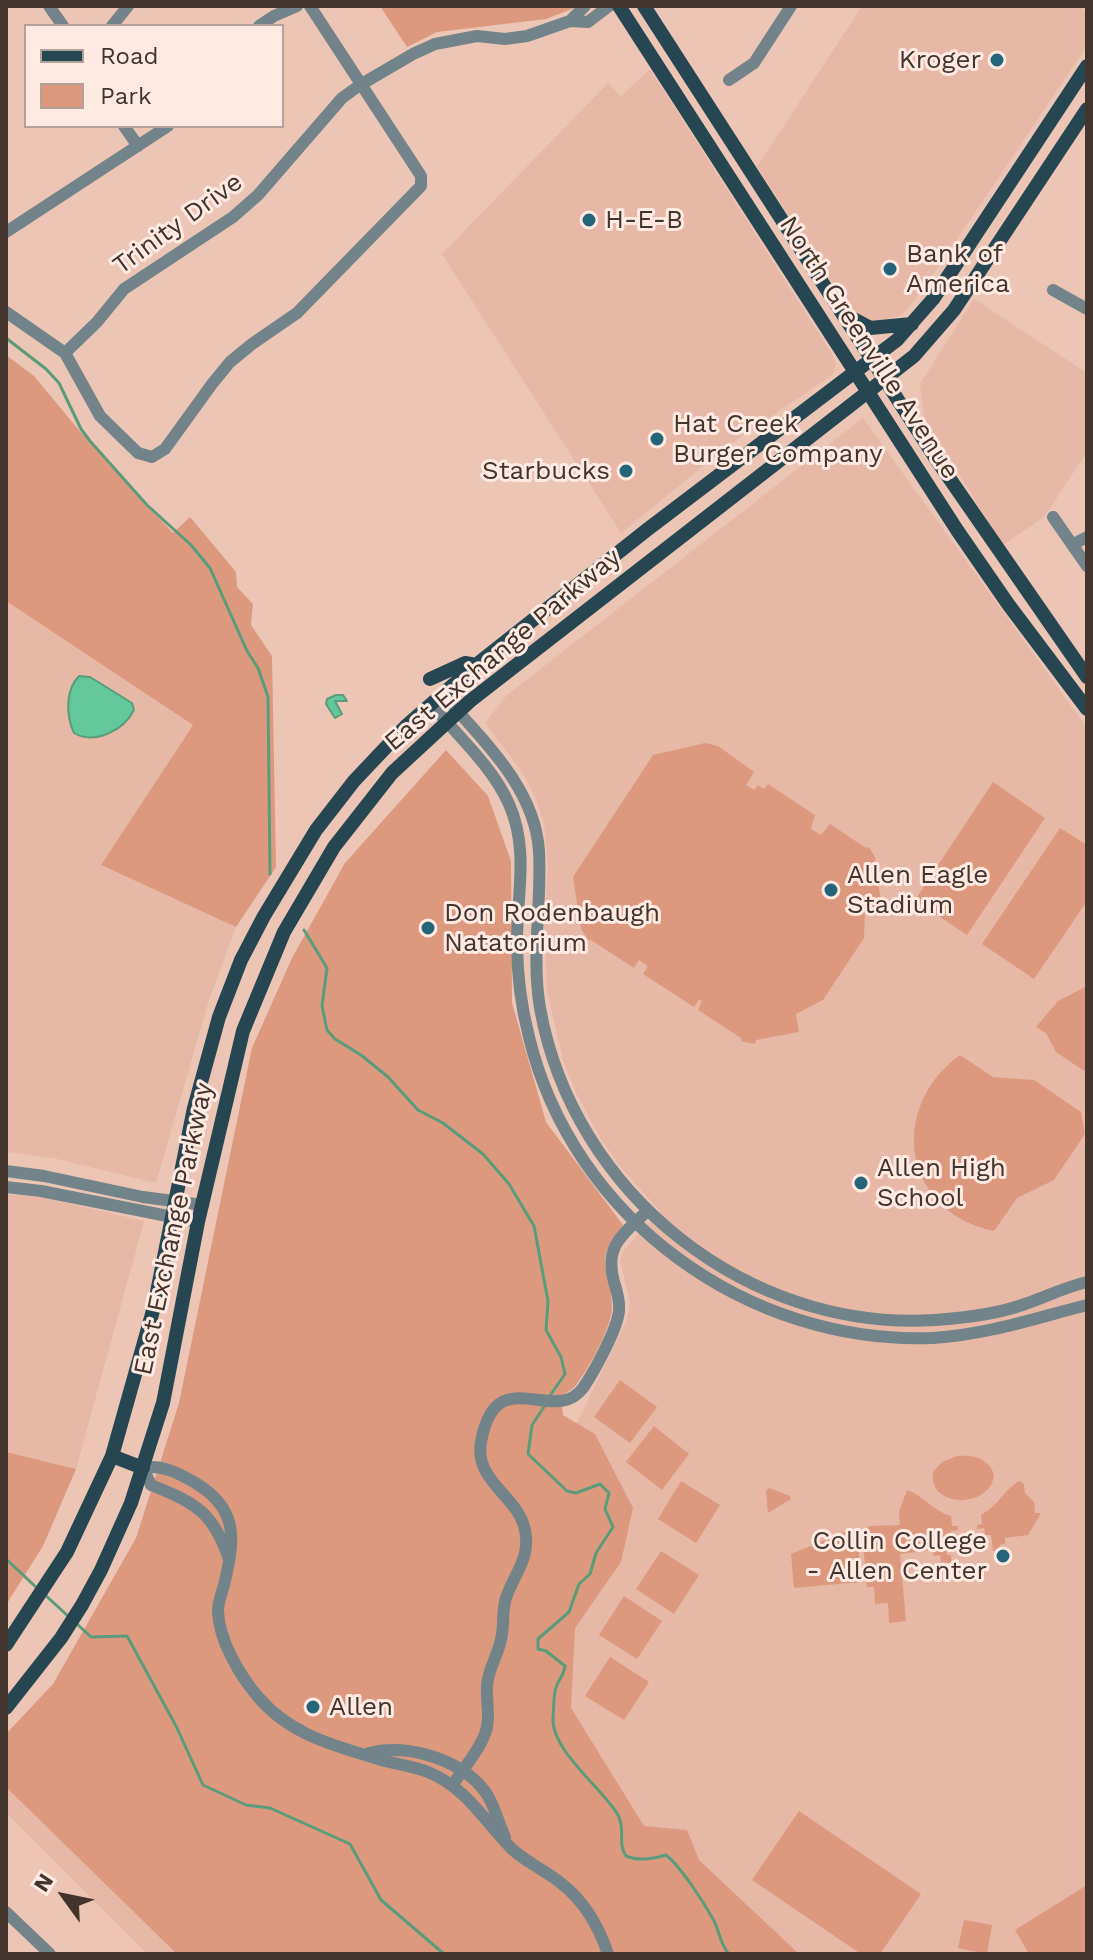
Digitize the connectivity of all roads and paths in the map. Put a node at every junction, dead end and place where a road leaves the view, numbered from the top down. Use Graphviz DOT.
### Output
graph roads {
  1 [pos="49,6"];
  2 [pos="128,6"];
  3 [pos="297,6"];
  4 [pos="310,6"];
  5 [pos="585,6"];
  6 [pos="609,6"];
  7 [pos="619,6"];
  8 [pos="644,6"];
  9 [pos="791,6"];
  10 [pos="570,21"];
  11 [pos="62,24"];
  12 [pos="114,24"];
  13 [pos="262,24"];
  14 [pos="1087,66"];
  15 [pos="729,80"];
  16 [pos="360,85"];
  17 [pos="1087,109"];
  18 [pos="125,128"];
  19 [pos="165,128"];
  20 [pos="138,146"];
  21 [pos="758,182"];
  22 [pos="741,193"];
  23 [pos="988,218"];
  24 [pos="1007,231"];
  25 [pos="6,232"];
  26 [pos="1053,290"];
  27 [pos="1087,309"];
  28 [pos="6,312"];
  29 [pos="844,314"];
  30 [pos="912,324"];
  31 [pos="65,353"];
  32 [pos="873,359"];
  33 [pos="855,372"];
  34 [pos="886,379"];
  35 [pos="869,392"];
  36 [pos="1053,517"];
  37 [pos="977,518"];
  38 [pos="648,529"];
  39 [pos="957,530"];
  40 [pos="1087,537"];
  41 [pos="1072,545"];
  42 [pos="665,548"];
  43 [pos="1087,566"];
  44 [pos="476,665"];
  45 [pos="1087,677"];
  46 [pos="430,679"];
  47 [pos="437,699"];
  48 [pos="1087,709"];
  49 [pos="458,712"];
  50 [pos="446,722"];
  51 [pos="521,881"];
  52 [pos="538,882"];
  53 [pos="240,964"];
  54 [pos="264,974"];
  55 [pos="6,1171"];
  56 [pos="6,1187"];
  57 [pos="176,1201"];
  58 [pos="203,1205"];
  59 [pos="647,1211"];
  60 [pos="172,1218"];
  61 [pos="198,1222"];
  62 [pos="635,1223"];
  63 [pos="1087,1282"];
  64 [pos="1087,1305"];
  65 [pos="112,1456"];
  66 [pos="143,1468"];
  67 [pos="229,1559"];
  68 [pos="6,1645"];
  69 [pos="6,1708"];
  70 [pos="366,1754"];
  71 [pos="461,1771"];
  72 [pos="453,1785"];
  73 [pos="507,1844"];
  74 [pos="6,1912"];
  75 [pos="50,1954"];
  76 [pos="608,1954"];
  1 -- 11 [label="street"];
  2 -- 12 [label="street"];
  3 -- 13 [label="street"];
  4 -- 16 [label="street"];
  5 -- 10 [label="street, Trinity Drive"];
  6 -- 10 [label="street, Trinity Drive"];
  7 -- 22 [label="main road, North Greenville Avenue"];
  8 -- 21 [label="main road, North Greenville Avenue"];
  9 -- 15 [label="street"];
  10 -- 16 [label="street, Trinity Drive"];
  14 -- 23 [label="main road, East Exchange Parkway"];
  16 -- 31 [label="street, Trinity Drive"];
  16 -- 31 [label="street"];
  17 -- 24 [label="main road, East Exchange Parkway"];
  18 -- 20 [label="street"];
  19 -- 20 [label="street"];
  20 -- 25 [label="street"];
  21 -- 22 [label="main road"];
  21 -- 29 [label="main road, North Greenville Avenue"];
  22 -- 33 [label="main road, North Greenville Avenue"];
  23 -- 24 [label="main road"];
  23 -- 30 [label="main road, East Exchange Parkway"];
  24 -- 34 [label="main road, East Exchange Parkway"];
  26 -- 27 [label="street"];
  28 -- 31 [label="street"];
  29 -- 30 [label="main road"];
  29 -- 32 [label="main road, North Greenville Avenue"];
  30 -- 32 [label="main road, East Exchange Parkway"];
  32 -- 33 [label="main road, East Exchange Parkway"];
  32 -- 34 [label="main road, North Greenville Avenue"];
  33 -- 35 [label="main road, North Greenville Avenue"];
  33 -- 38 [label="main road, East Exchange Parkway"];
  34 -- 35 [label="main road, East Exchange Parkway"];
  34 -- 37 [label="main road, North Greenville Avenue"];
  35 -- 39 [label="main road, North Greenville Avenue"];
  35 -- 42 [label="main road, East Exchange Parkway"];
  36 -- 41 [label="street"];
  37 -- 39 [label="main road"];
  37 -- 45 [label="main road, North Greenville Avenue"];
  38 -- 42 [label="main road"];
  38 -- 44 [label="main road, East Exchange Parkway"];
  39 -- 48 [label="main road, North Greenville Avenue"];
  40 -- 41 [label="street"];
  41 -- 43 [label="street"];
  42 -- 49 [label="main road, East Exchange Parkway"];
  44 -- 46 [label="main road"];
  44 -- 47 [label="main road, East Exchange Parkway"];
  47 -- 49 [label="street"];
  47 -- 50 [label="street"];
  47 -- 53 [label="main road, East Exchange Parkway"];
  49 -- 50 [label="main road, East Exchange Parkway"];
  49 -- 52 [label="street"];
  50 -- 51 [label="street"];
  50 -- 54 [label="main road, East Exchange Parkway"];
  51 -- 52 [label="street"];
  51 -- 62 [label="street"];
  52 -- 59 [label="street"];
  53 -- 54 [label="main road"];
  53 -- 57 [label="main road, East Exchange Parkway"];
  54 -- 58 [label="main road, East Exchange Parkway"];
  55 -- 57 [label="street"];
  56 -- 60 [label="street"];
  57 -- 58 [label="street"];
  57 -- 60 [label="main road, East Exchange Parkway"];
  58 -- 61 [label="main road, East Exchange Parkway"];
  59 -- 62 [label="street"];
  59 -- 63 [label="street"];
  60 -- 61 [label="street"];
  60 -- 65 [label="main road, East Exchange Parkway"];
  61 -- 66 [label="main road, East Exchange Parkway"];
  62 -- 64 [label="street"];
  62 -- 71 [label="street"];
  65 -- 66 [label="main road"];
  65 -- 68 [label="main road, East Exchange Parkway"];
  66 -- 67 [label="street"];
  66 -- 67 [label="street"];
  66 -- 69 [label="main road, East Exchange Parkway"];
  67 -- 70 [label="street"];
  70 -- 71 [label="street"];
  70 -- 72 [label="street"];
  71 -- 72 [label="street"];
  71 -- 73 [label="street"];
  72 -- 73 [label="street"];
  73 -- 76 [label="street"];
  74 -- 75 [label="street"];
}
